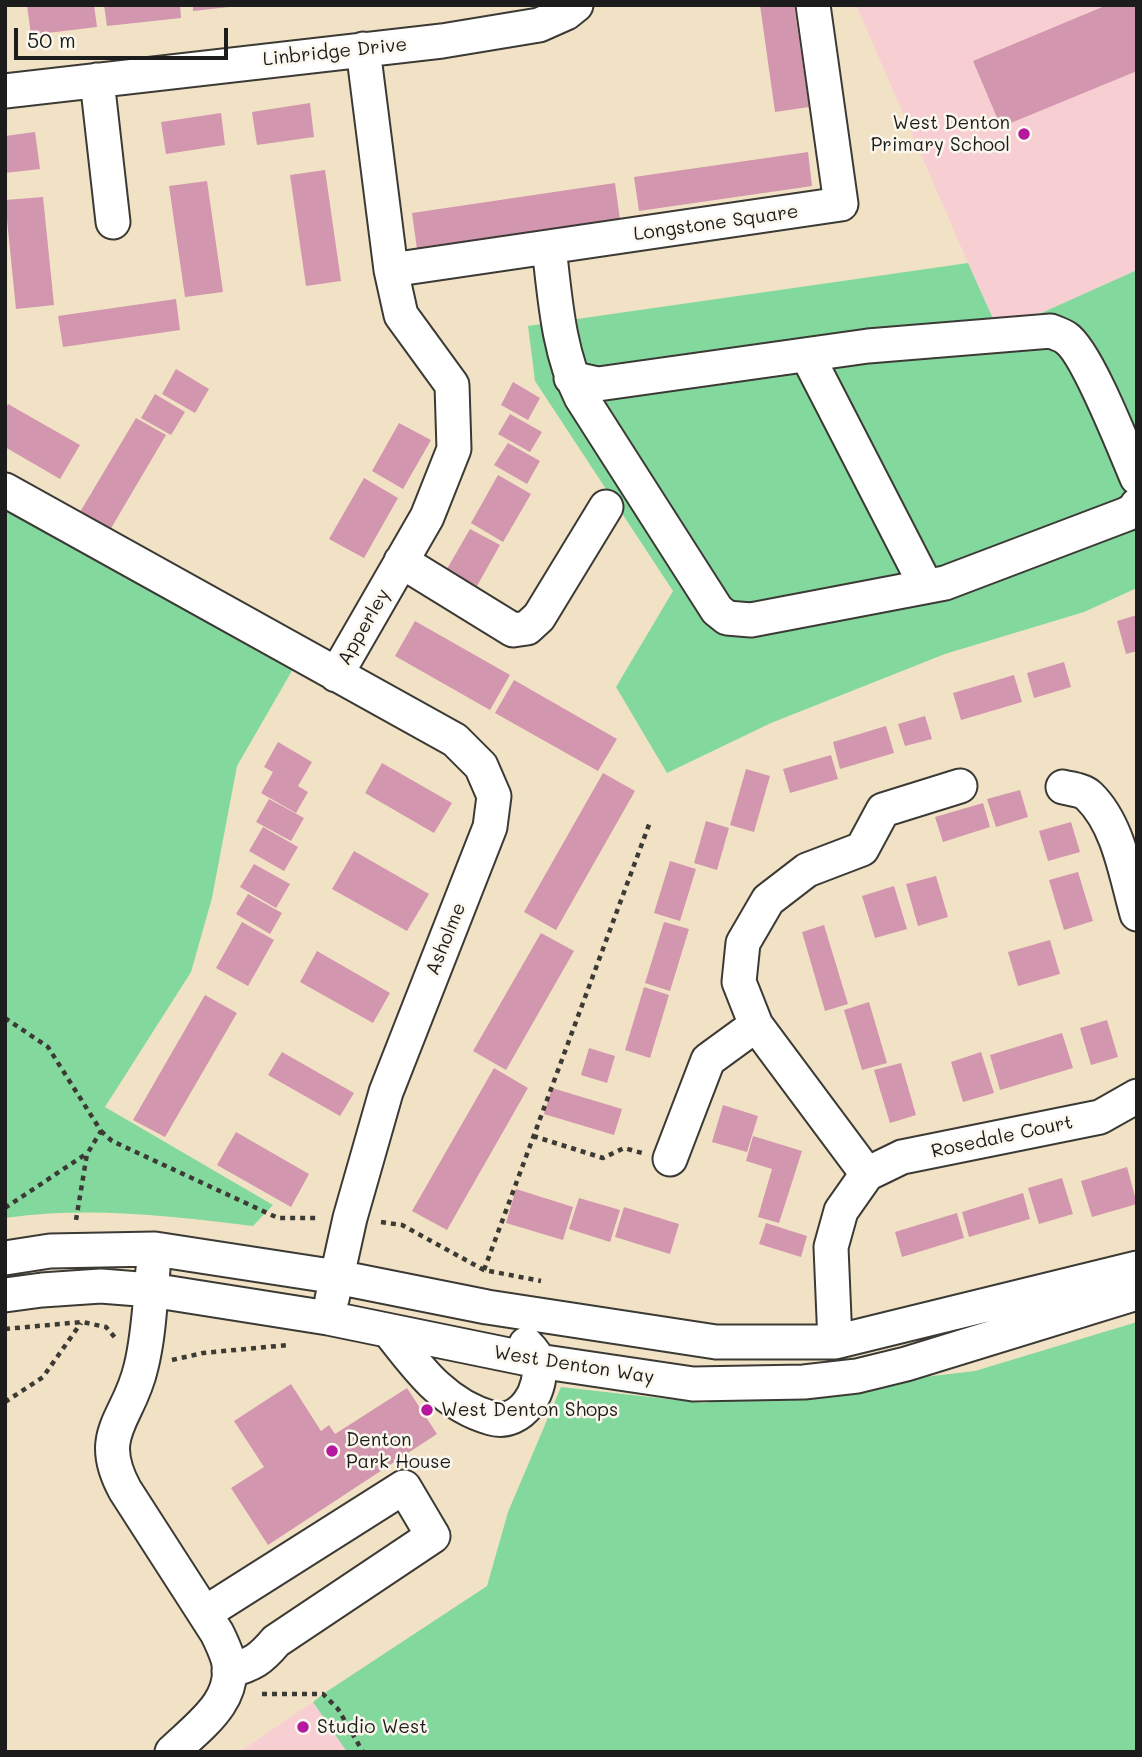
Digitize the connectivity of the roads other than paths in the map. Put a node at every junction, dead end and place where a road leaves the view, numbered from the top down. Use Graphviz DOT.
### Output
graph roads {
  1 [pos="576,5"];
  2 [pos="813,5"];
  3 [pos="362,49"];
  4 [pos="97,80"];
  5 [pos="5,91"];
  6 [pos="113,222"];
  7 [pos="549,247"];
  8 [pos="391,270"];
  9 [pos="807,355"];
  10 [pos="571,378"];
  11 [pos="1137,478"];
  12 [pos="5,490"];
  13 [pos="1137,505"];
  14 [pos="606,507"];
  15 [pos="401,561"];
  16 [pos="926,586"];
  17 [pos="336,676"];
  18 [pos="960,786"];
  19 [pos="1062,787"];
  20 [pos="1137,914"];
  21 [pos="756,1025"];
  22 [pos="1137,1096"];
  23 [pos="670,1159"];
  24 [pos="867,1174"];
  25 [pos="155,1250"];
  26 [pos="5,1258"];
  27 [pos="1137,1268"];
  28 [pos="337,1277"];
  29 [pos="151,1290"];
  30 [pos="1137,1293"];
  31 [pos="5,1296"];
  32 [pos="487,1307"];
  33 [pos="328,1318"];
  34 [pos="389,1331"];
  35 [pos="835,1342"];
  36 [pos="538,1361"];
  37 [pos="205,1613"];
  38 [pos="229,1671"];
  39 [pos="172,1752"];
  1 -- 3 [label="street, Linbridge Drive"];
  2 -- 7 [label="street, Longstone Square"];
  3 -- 4 [label="street, Linbridge Drive"];
  3 -- 8 [label="street"];
  4 -- 5 [label="street, Linbridge Drive"];
  4 -- 6 [label="street"];
  7 -- 8 [label="street, Longstone Square"];
  7 -- 10 [label="street"];
  8 -- 15 [label="street, Apperley"];
  9 -- 10 [label="street"];
  9 -- 11 [label="street"];
  9 -- 16 [label="street"];
  10 -- 16 [label="street"];
  12 -- 17 [label="street, Apperley"];
  13 -- 16 [label="street"];
  14 -- 15 [label="street"];
  15 -- 17 [label="street, Apperley"];
  17 -- 28 [label="street, Asholme"];
  18 -- 21 [label="street"];
  19 -- 20 [label="street"];
  21 -- 23 [label="street"];
  21 -- 24 [label="street"];
  22 -- 24 [label="street, Rosedale Court"];
  24 -- 35 [label="street, Rosedale Court"];
  25 -- 26 [label="street"];
  25 -- 28 [label="street"];
  25 -- 29 [label="street"];
  27 -- 35 [label="street"];
  28 -- 32 [label="street"];
  28 -- 33 [label="street, Asholme"];
  29 -- 31 [label="street, West Denton Way"];
  29 -- 33 [label="street, West Denton Way"];
  29 -- 37 [label="street"];
  30 -- 36 [label="street, West Denton Way"];
  32 -- 35 [label="street"];
  32 -- 36 [label="street"];
  33 -- 34 [label="street, West Denton Way"];
  34 -- 36 [label="street, West Denton Way"];
  34 -- 36 [label="street"];
  37 -- 38 [label="street"];
  37 -- 38 [label="street"];
  38 -- 39 [label="street"];
}
